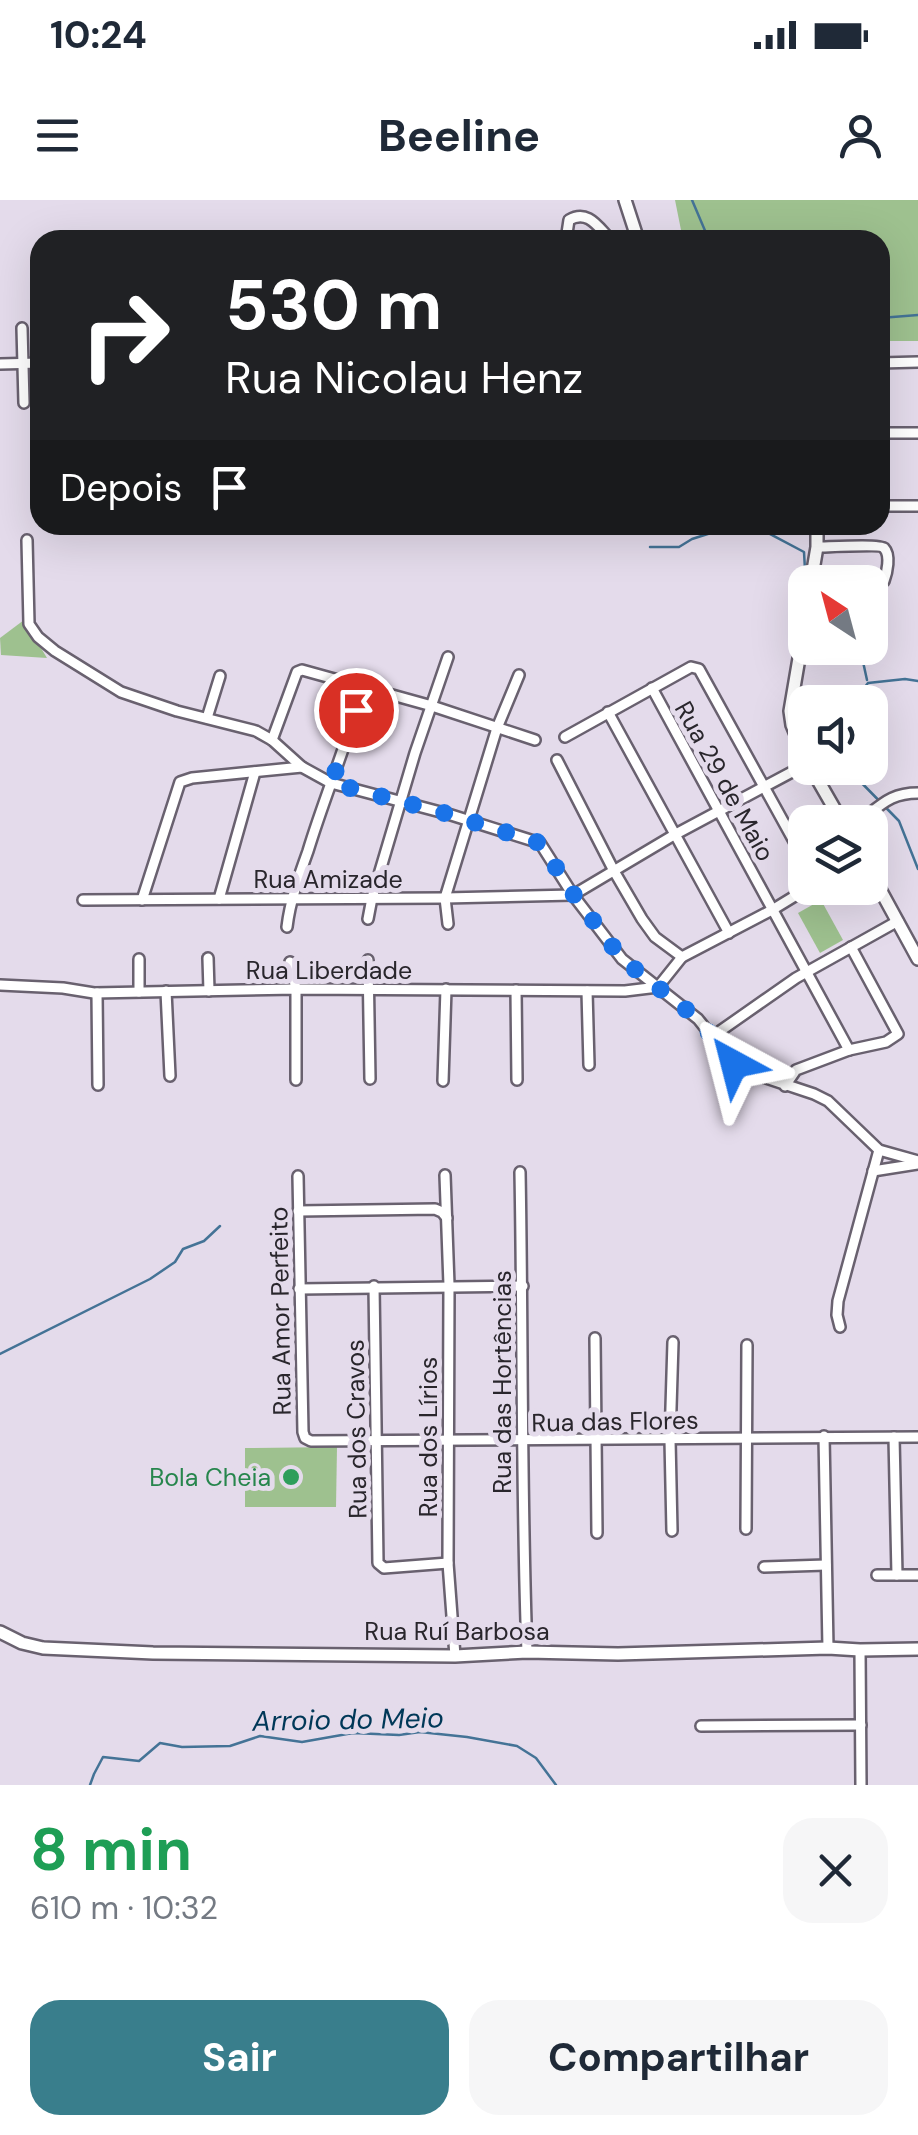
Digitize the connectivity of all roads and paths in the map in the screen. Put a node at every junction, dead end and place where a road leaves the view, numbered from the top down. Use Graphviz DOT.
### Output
graph roads {
  1 [pos="625,200"];
  2 [pos="567,230"];
  3 [pos="602,230"];
  4 [pos="635,230"];
  5 [pos="22,328"];
  6 [pos="918,362"];
  7 [pos="890,363"];
  8 [pos="0,364"];
  9 [pos="23,364"];
  10 [pos="30,364"];
  11 [pos="24,403"];
  12 [pos="890,433"];
  13 [pos="918,433"];
  14 [pos="890,506"];
  15 [pos="918,506"];
  16 [pos="816,535"];
  17 [pos="28,540"];
  18 [pos="817,547"];
  19 [pos="814,565"];
  20 [pos="886,565"];
  21 [pos="448,658"];
  22 [pos="518,675"];
  23 [pos="220,676"];
  24 [pos="363,686"];
  25 [pos="652,688"];
  26 [pos="432,706"];
  27 [pos="608,712"];
  28 [pos="207,718"];
  29 [pos="496,728"];
  30 [pos="565,737"];
  31 [pos="272,740"];
  32 [pos="535,740"];
  33 [pos="556,760"];
  34 [pos="302,767"];
  35 [pos="255,772"];
  36 [pos="788,776"];
  37 [pos="331,783"];
  38 [pos="764,788"];
  39 [pos="918,793"];
  40 [pos="402,802"];
  41 [pos="880,805"];
  42 [pos="718,811"];
  43 [pos="470,820"];
  44 [pos="788,831"];
  45 [pos="674,835"];
  46 [pos="614,871"];
  47 [pos="574,895"];
  48 [pos="372,898"];
  49 [pos="445,898"];
  50 [pos="219,899"];
  51 [pos="292,899"];
  52 [pos="83,900"];
  53 [pos="142,900"];
  54 [pos="788,900"];
  55 [pos="888,904"];
  56 [pos="772,910"];
  57 [pos="368,918"];
  58 [pos="898,922"];
  59 [pos="448,924"];
  60 [pos="288,927"];
  61 [pos="729,932"];
  62 [pos="851,947"];
  63 [pos="682,957"];
  64 [pos="139,958"];
  65 [pos="208,958"];
  66 [pos="918,958"];
  67 [pos="368,960"];
  68 [pos="290,962"];
  69 [pos="807,972"];
  70 [pos="0,986"];
  71 [pos="658,988"];
  72 [pos="296,989"];
  73 [pos="369,989"];
  74 [pos="446,989"];
  75 [pos="516,990"];
  76 [pos="208,991"];
  77 [pos="587,991"];
  78 [pos="138,992"];
  79 [pos="166,992"];
  80 [pos="98,993"];
  81 [pos="713,1036"];
  82 [pos="849,1050"];
  83 [pos="589,1064"];
  84 [pos="170,1076"];
  85 [pos="296,1080"];
  86 [pos="370,1080"];
  87 [pos="517,1080"];
  88 [pos="443,1081"];
  89 [pos="98,1086"];
  90 [pos="785,1086"];
  91 [pos="879,1150"];
  92 [pos="918,1163"];
  93 [pos="872,1171"];
  94 [pos="520,1172"];
  95 [pos="445,1175"];
  96 [pos="298,1176"];
  97 [pos="298,1211"];
  98 [pos="447,1218"];
  99 [pos="449,1285"];
  100 [pos="374,1286"];
  101 [pos="523,1286"];
  102 [pos="299,1289"];
  103 [pos="840,1327"];
  104 [pos="595,1338"];
  105 [pos="673,1342"];
  106 [pos="747,1345"];
  107 [pos="824,1436"];
  108 [pos="894,1437"];
  109 [pos="918,1437"];
  110 [pos="595,1440"];
  111 [pos="670,1440"];
  112 [pos="747,1440"];
  113 [pos="312,1442"];
  114 [pos="376,1442"];
  115 [pos="448,1442"];
  116 [pos="522,1442"];
  117 [pos="746,1529"];
  118 [pos="672,1530"];
  119 [pos="597,1533"];
  120 [pos="448,1563"];
  121 [pos="826,1565"];
  122 [pos="764,1566"];
  123 [pos="877,1575"];
  124 [pos="898,1575"];
  125 [pos="918,1575"];
  126 [pos="0,1632"];
  127 [pos="828,1648"];
  128 [pos="918,1648"];
  129 [pos="860,1650"];
  130 [pos="527,1652"];
  131 [pos="454,1656"];
  132 [pos="861,1725"];
  133 [pos="701,1726"];
  134 [pos="860,1785"];
  1 -- 4 [label="main road"];
  2 -- 3 [label="street"];
  5 -- 9 [label="street"];
  6 -- 7 [label="street"];
  8 -- 9 [label="street"];
  9 -- 10 [label="street"];
  9 -- 11 [label="street"];
  12 -- 13 [label="street"];
  14 -- 15 [label="street"];
  16 -- 18 [label="main road"];
  17 -- 28 [label="street"];
  18 -- 19 [label="main road"];
  18 -- 20 [label="street"];
  21 -- 26 [label="street"];
  22 -- 29 [label="street"];
  23 -- 28 [label="street"];
  24 -- 26 [label="street"];
  24 -- 31 [label="street"];
  24 -- 37 [label="street"];
  25 -- 27 [label="street"];
  25 -- 38 [label="street"];
  25 -- 42 [label="street, Rua 29 de Maio"];
  26 -- 29 [label="street"];
  26 -- 40 [label="street"];
  27 -- 30 [label="street"];
  27 -- 45 [label="street"];
  28 -- 31 [label="street"];
  29 -- 32 [label="street"];
  29 -- 43 [label="street"];
  31 -- 34 [label="street"];
  33 -- 46 [label="street"];
  34 -- 35 [label="street"];
  34 -- 37 [label="street"];
  35 -- 50 [label="street"];
  35 -- 53 [label="street"];
  36 -- 38 [label="street"];
  37 -- 40 [label="street"];
  37 -- 51 [label="street"];
  38 -- 42 [label="street"];
  38 -- 44 [label="street"];
  39 -- 41 [label="street"];
  40 -- 43 [label="street"];
  40 -- 48 [label="street"];
  42 -- 45 [label="street"];
  42 -- 56 [label="street, Rua 29 de Maio"];
  43 -- 47 [label="street"];
  43 -- 49 [label="street"];
  45 -- 46 [label="street"];
  45 -- 61 [label="street"];
  46 -- 47 [label="street"];
  46 -- 63 [label="street"];
  47 -- 49 [label="street, Rua Amizade"];
  47 -- 71 [label="street"];
  48 -- 49 [label="street, Rua Amizade"];
  48 -- 51 [label="street, Rua Amizade"];
  48 -- 57 [label="street"];
  49 -- 59 [label="street"];
  50 -- 51 [label="street, Rua Amizade"];
  50 -- 53 [label="street, Rua Amizade"];
  51 -- 60 [label="street"];
  52 -- 53 [label="street, Rua Amizade"];
  54 -- 56 [label="street"];
  55 -- 58 [label="main road"];
  56 -- 61 [label="street"];
  56 -- 69 [label="street, Rua 29 de Maio"];
  58 -- 62 [label="street"];
  58 -- 66 [label="main road"];
  61 -- 63 [label="street"];
  62 -- 69 [label="street"];
  62 -- 82 [label="street"];
  63 -- 71 [label="street"];
  64 -- 78 [label="street"];
  65 -- 76 [label="street"];
  67 -- 73 [label="street"];
  68 -- 72 [label="street"];
  69 -- 81 [label="street"];
  69 -- 82 [label="street, Rua 29 de Maio"];
  70 -- 80 [label="street, Rua Liberdade"];
  71 -- 77 [label="street, Rua Liberdade"];
  71 -- 81 [label="street"];
  72 -- 73 [label="street, Rua Liberdade"];
  72 -- 76 [label="street, Rua Liberdade"];
  72 -- 85 [label="street"];
  73 -- 74 [label="street, Rua Liberdade"];
  73 -- 86 [label="street"];
  74 -- 75 [label="street, Rua Liberdade"];
  74 -- 88 [label="street"];
  75 -- 77 [label="street, Rua Liberdade"];
  75 -- 87 [label="street"];
  76 -- 79 [label="street, Rua Liberdade"];
  77 -- 83 [label="street"];
  78 -- 79 [label="street, Rua Liberdade"];
  78 -- 80 [label="street, Rua Liberdade"];
  79 -- 84 [label="street"];
  80 -- 89 [label="street"];
  81 -- 90 [label="street"];
  82 -- 90 [label="street"];
  90 -- 91 [label="street"];
  91 -- 92 [label="street"];
  91 -- 93 [label="street"];
  92 -- 93 [label="street"];
  93 -- 103 [label="street"];
  94 -- 101 [label="street, Rua das Hortências"];
  95 -- 98 [label="street, Rua dos Lírios"];
  96 -- 97 [label="street, Rua Amor Perfeito"];
  97 -- 98 [label="street"];
  97 -- 102 [label="street, Rua Amor Perfeito"];
  98 -- 99 [label="street, Rua dos Lírios"];
  99 -- 100 [label="street"];
  99 -- 101 [label="street"];
  99 -- 115 [label="street, Rua dos Lírios"];
  100 -- 102 [label="street"];
  100 -- 114 [label="street, Rua dos Cravos"];
  101 -- 116 [label="street, Rua das Hortências"];
  102 -- 113 [label="street, Rua Amor Perfeito"];
  104 -- 110 [label="street"];
  105 -- 111 [label="street"];
  106 -- 112 [label="street"];
  107 -- 108 [label="street, Rua das Flores"];
  107 -- 112 [label="street, Rua das Flores"];
  107 -- 121 [label="street"];
  108 -- 109 [label="street, Rua das Flores"];
  108 -- 124 [label="street"];
  110 -- 111 [label="street, Rua das Flores"];
  110 -- 116 [label="street, Rua das Flores"];
  110 -- 119 [label="street"];
  111 -- 112 [label="street, Rua das Flores"];
  111 -- 118 [label="street"];
  112 -- 117 [label="street"];
  113 -- 114 [label="street, Rua das Flores"];
  114 -- 115 [label="street, Rua das Flores"];
  114 -- 120 [label="street, Rua dos Cravos"];
  115 -- 116 [label="street, Rua das Flores"];
  115 -- 120 [label="street, Rua dos Lírios"];
  116 -- 130 [label="street, Rua das Hortências"];
  120 -- 131 [label="street, Rua dos Lírios"];
  121 -- 122 [label="street"];
  121 -- 127 [label="street"];
  123 -- 124 [label="street"];
  124 -- 125 [label="street"];
  126 -- 131 [label="main road, Rua Ruí Barbosa"];
  127 -- 129 [label="main road, Rua Ruí Barbosa"];
  127 -- 130 [label="main road, Rua Ruí Barbosa"];
  128 -- 129 [label="main road, Rua Ruí Barbosa"];
  129 -- 132 [label="street"];
  130 -- 131 [label="main road, Rua Ruí Barbosa"];
  132 -- 133 [label="street"];
  132 -- 134 [label="street"];
}
